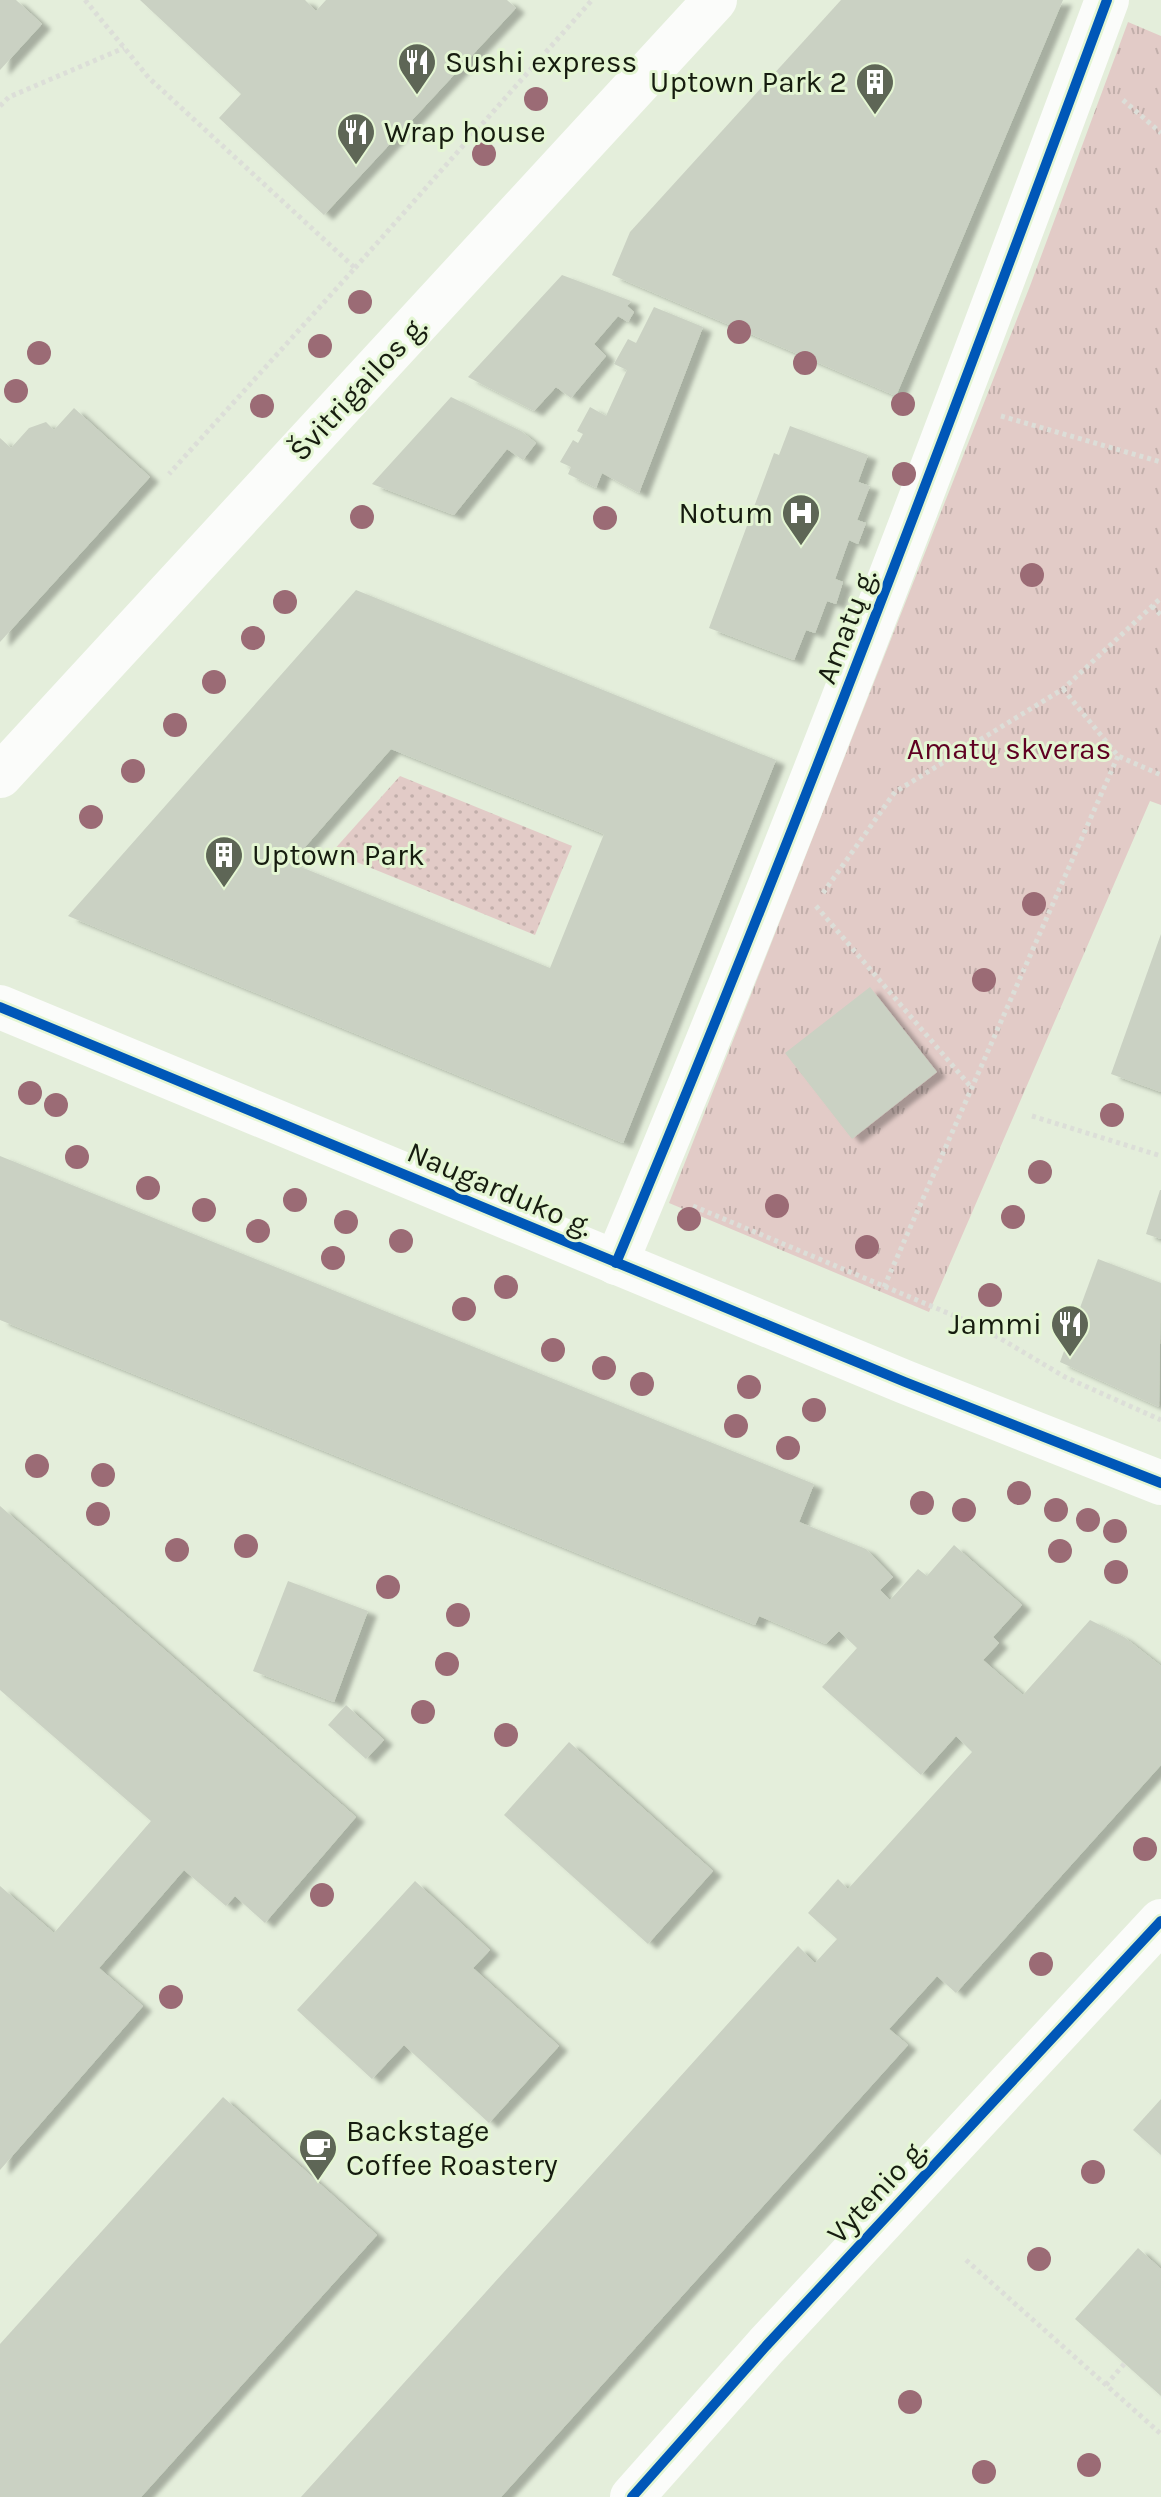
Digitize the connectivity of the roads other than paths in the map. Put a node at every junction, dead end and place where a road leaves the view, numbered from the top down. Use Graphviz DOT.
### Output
graph roads {
  1 [pos="715,0"];
  2 [pos="1107,0"];
  3 [pos="0,776"];
  4 [pos="0,1007"];
  5 [pos="616,1263"];
  6 [pos="1161,1483"];
  7 [pos="1161,1921"];
  8 [pos="632,2497"];
  1 -- 3 [label="main road, Švitrigailos g."];
  2 -- 5 [label="main road, Amatų g."];
  4 -- 5 [label="main road, Naugarduko g."];
  5 -- 6 [label="main road, Naugarduko g."];
  7 -- 8 [label="main road, Vytenio g."];
}
